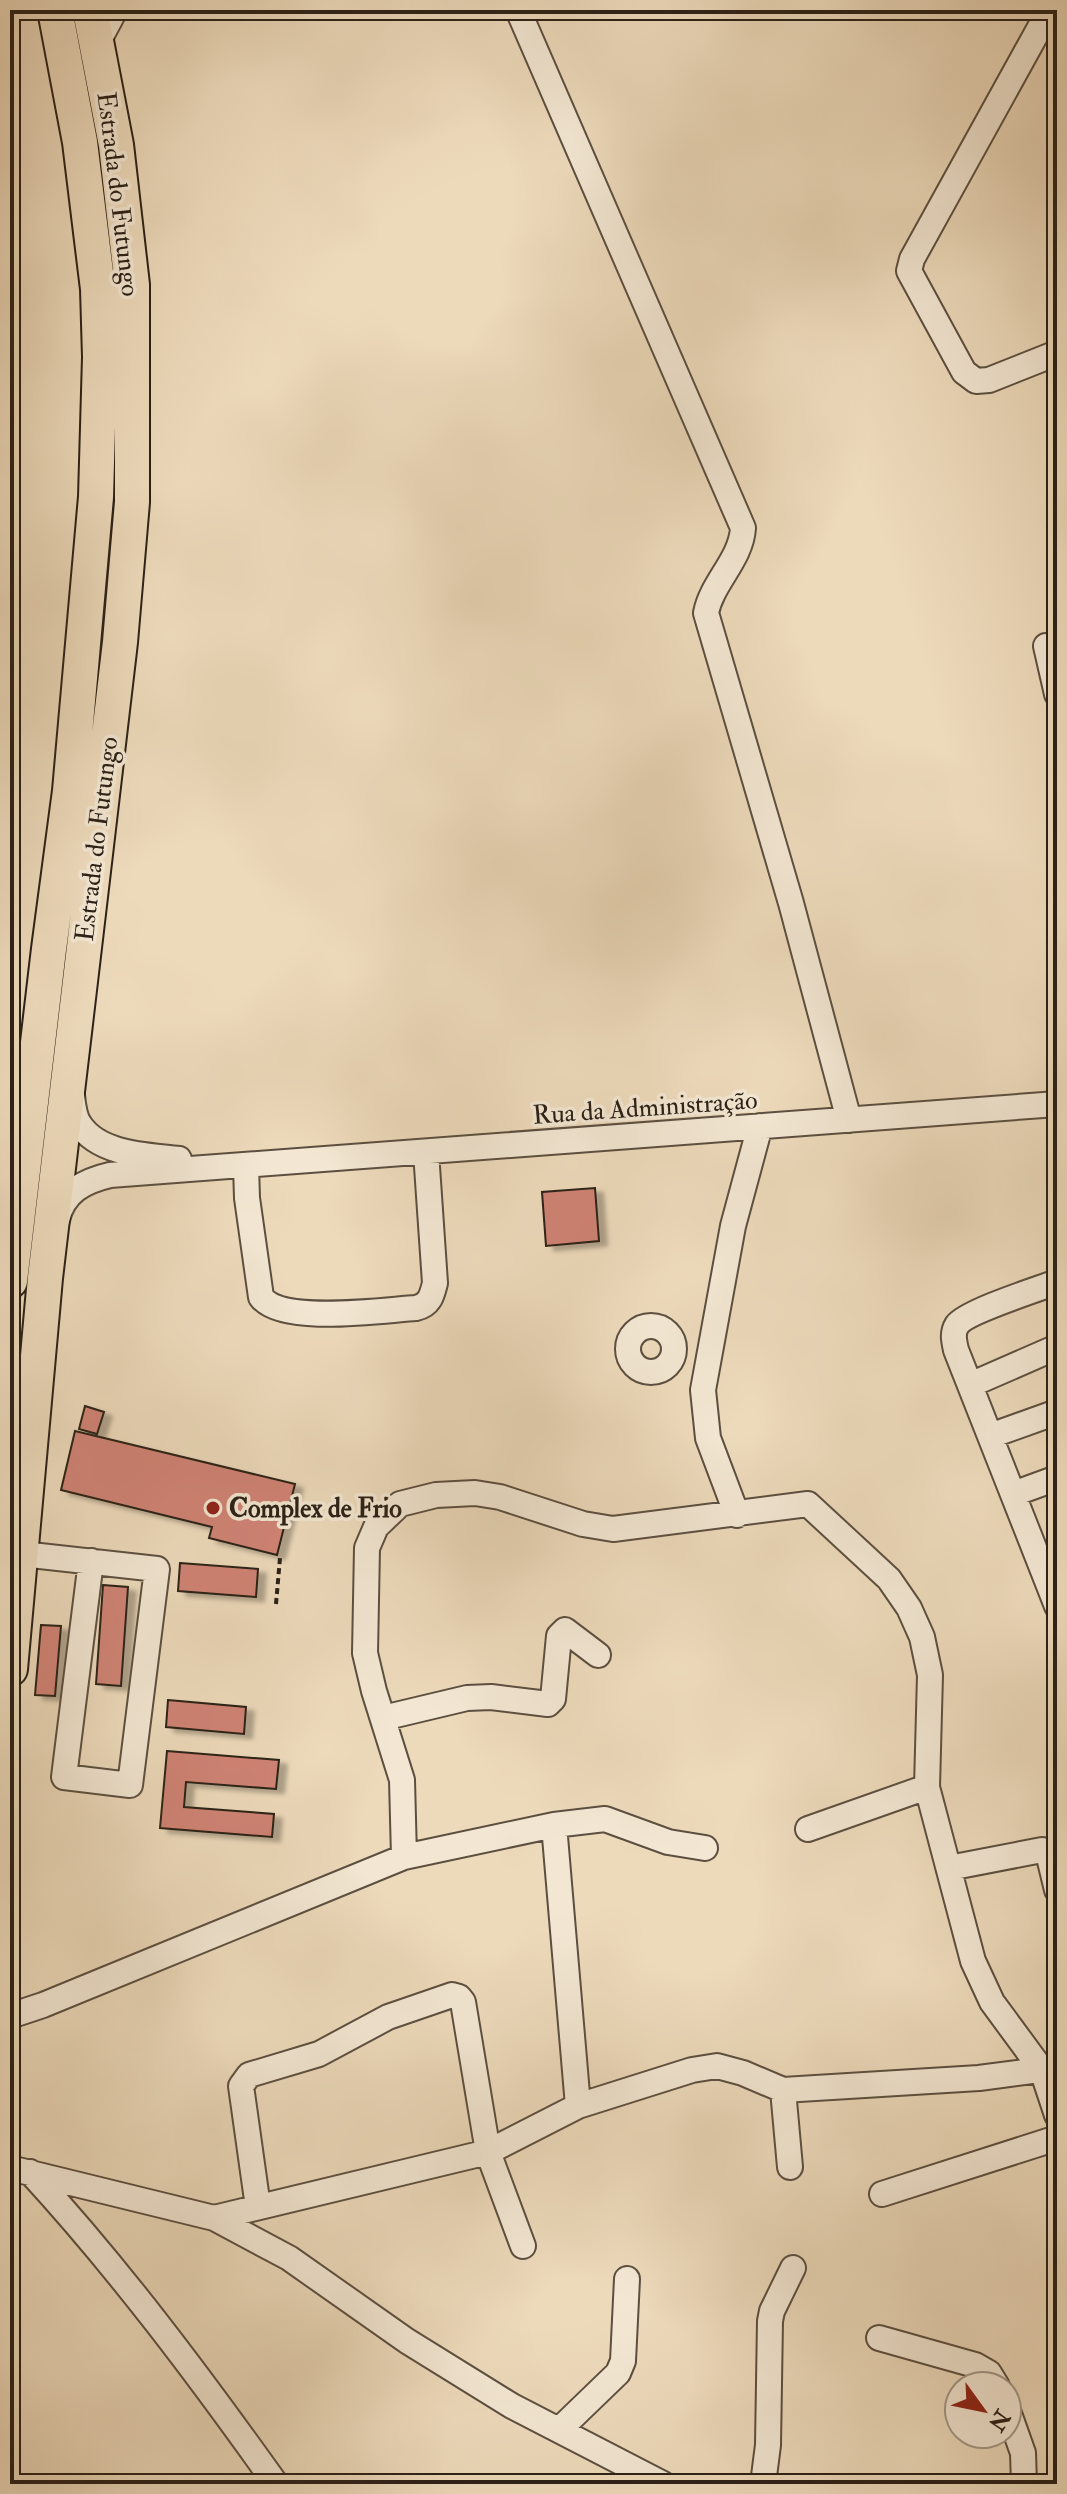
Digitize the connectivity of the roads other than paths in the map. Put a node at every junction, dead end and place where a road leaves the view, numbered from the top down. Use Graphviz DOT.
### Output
graph roads {
  1 [pos="55,10"];
  2 [pos="115,10"];
  3 [pos="518,10"];
  4 [pos="1044,20"];
  5 [pos="94,26"];
  6 [pos="1057,353"];
  7 [pos="1046,646"];
  8 [pos="1056,690"];
  9 [pos="70,1062"];
  10 [pos="1057,1104"];
  11 [pos="849,1120"];
  12 [pos="760,1126"];
  13 [pos="426,1152"];
  14 [pos="242,1166"];
  15 [pos="45,1278"];
  16 [pos="10,1281"];
  17 [pos="1057,1282"];
  18 [pos="1057,1347"];
  19 [pos="674,1352"];
  20 [pos="708,1356"];
  21 [pos="970,1385"];
  22 [pos="1057,1412"];
  23 [pos="990,1436"];
  24 [pos="1057,1478"];
  25 [pos="1013,1494"];
  26 [pos="737,1515"];
  27 [pos="1046,1545"];
  28 [pos="22,1554"];
  29 [pos="91,1561"];
  30 [pos="1057,1606"];
  31 [pos="598,1655"];
  32 [pos="10,1669"];
  33 [pos="383,1718"];
  34 [pos="927,1787"];
  35 [pos="554,1825"];
  36 [pos="808,1829"];
  37 [pos="705,1848"];
  38 [pos="404,1857"];
  39 [pos="949,1868"];
  40 [pos="1057,1890"];
  41 [pos="10,2016"];
  42 [pos="1049,2069"];
  43 [pos="783,2090"];
  44 [pos="578,2106"];
  45 [pos="1057,2115"];
  46 [pos="1057,2138"];
  47 [pos="488,2152"];
  48 [pos="790,2167"];
  49 [pos="19,2169"];
  50 [pos="882,2194"];
  51 [pos="258,2207"];
  52 [pos="214,2218"];
  53 [pos="523,2246"];
  54 [pos="793,2268"];
  55 [pos="627,2279"];
  56 [pos="879,2338"];
  57 [pos="984,2370"];
  58 [pos="560,2429"];
  59 [pos="1022,2450"];
  60 [pos="621,2460"];
  61 [pos="272,2483"];
  62 [pos="628,2484"];
  63 [pos="663,2484"];
  64 [pos="763,2484"];
  65 [pos="1024,2484"];
  1 -- 16 [label="highway, Estrada do Futungo"];
  2 -- 5 [label="street"];
  3 -- 11 [label="street"];
  4 -- 6 [label="street"];
  5 -- 9 [label="highway, Estrada do Futungo"];
  7 -- 8 [label="street"];
  9 -- 14 [label="street"];
  9 -- 15 [label="highway, Estrada do Futungo"];
  10 -- 11 [label="street, Rua da Administração"];
  11 -- 12 [label="street, Rua da Administração"];
  12 -- 13 [label="street, Rua da Administração"];
  12 -- 20 [label="street"];
  13 -- 14 [label="street, Rua da Administração"];
  13 -- 14 [label="street"];
  14 -- 15 [label="street"];
  15 -- 28 [label="highway, Estrada do Futungo"];
  17 -- 21 [label="street"];
  18 -- 21 [label="street"];
  19 -- 20 [label="street"];
  20 -- 26 [label="street"];
  21 -- 23 [label="street"];
  22 -- 23 [label="street"];
  23 -- 25 [label="street"];
  24 -- 25 [label="street"];
  25 -- 27 [label="street"];
  26 -- 33 [label="street"];
  26 -- 34 [label="street"];
  27 -- 30 [label="street"];
  28 -- 29 [label="street"];
  28 -- 32 [label="highway, Estrada do Futungo"];
  29 -- 29 [label="street"];
  31 -- 33 [label="street"];
  33 -- 38 [label="street"];
  34 -- 36 [label="street"];
  34 -- 39 [label="street"];
  35 -- 37 [label="street"];
  35 -- 38 [label="street"];
  35 -- 44 [label="street"];
  38 -- 41 [label="street"];
  39 -- 40 [label="street"];
  39 -- 42 [label="street"];
  42 -- 43 [label="street"];
  42 -- 45 [label="street"];
  43 -- 44 [label="street"];
  43 -- 48 [label="street"];
  44 -- 47 [label="street"];
  46 -- 50 [label="street"];
  47 -- 51 [label="street"];
  47 -- 51 [label="street"];
  47 -- 53 [label="street"];
  49 -- 52 [label="street"];
  49 -- 61 [label="street"];
  51 -- 52 [label="street"];
  52 -- 58 [label="street"];
  54 -- 64 [label="street"];
  55 -- 58 [label="street"];
  56 -- 57 [label="street"];
  58 -- 60 [label="street"];
  59 -- 65 [label="street"];
  60 -- 62 [label="street"];
  60 -- 63 [label="street"];
}
